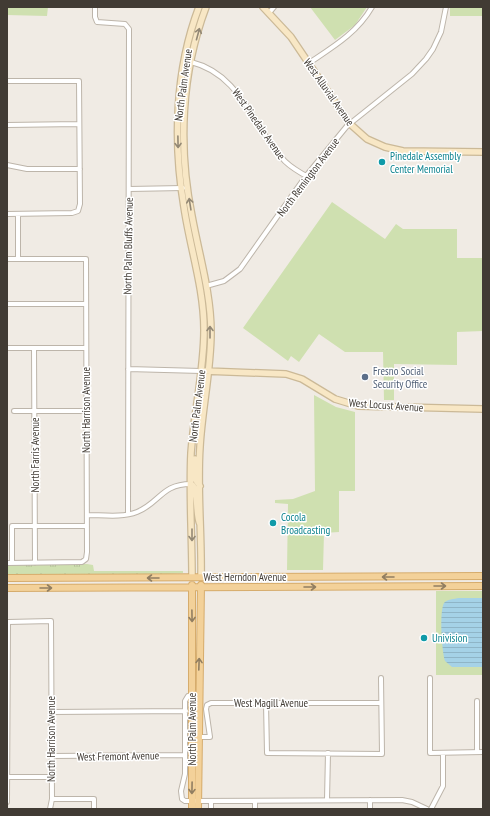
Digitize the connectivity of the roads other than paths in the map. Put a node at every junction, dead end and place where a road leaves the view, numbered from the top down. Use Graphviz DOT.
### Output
graph roads {
  1 [pos="95,7"];
  2 [pos="199,7"];
  3 [pos="206,7"];
  4 [pos="263,7"];
  5 [pos="274,7"];
  6 [pos="372,7"];
  7 [pos="446,7"];
  8 [pos="269,13"];
  9 [pos="188,48"];
  10 [pos="185,60"];
  11 [pos="191,62"];
  12 [pos="309,63"];
  13 [pos="7,81"];
  14 [pos="185,109"];
  15 [pos="350,123"];
  16 [pos="79,124"];
  17 [pos="7,125"];
  18 [pos="483,152"];
  19 [pos="7,165"];
  20 [pos="80,169"];
  21 [pos="306,176"];
  22 [pos="184,188"];
  23 [pos="129,189"];
  24 [pos="7,214"];
  25 [pos="18,214"];
  26 [pos="190,241"];
  27 [pos="7,259"];
  28 [pos="18,259"];
  29 [pos="206,286"];
  30 [pos="7,304"];
  31 [pos="86,304"];
  32 [pos="7,348"];
  33 [pos="34,348"];
  34 [pos="86,348"];
  35 [pos="128,369"];
  36 [pos="204,371"];
  37 [pos="483,409"];
  38 [pos="14,411"];
  39 [pos="34,411"];
  40 [pos="86,411"];
  41 [pos="192,443"];
  42 [pos="191,484"];
  43 [pos="200,486"];
  44 [pos="128,514"];
  45 [pos="87,515"];
  46 [pos="35,526"];
  47 [pos="87,526"];
  48 [pos="201,526"];
  49 [pos="7,563"];
  50 [pos="12,563"];
  51 [pos="35,563"];
  52 [pos="483,576"];
  53 [pos="192,577"];
  54 [pos="201,577"];
  55 [pos="7,578"];
  56 [pos="483,586"];
  57 [pos="192,587"];
  58 [pos="201,587"];
  59 [pos="7,588"];
  60 [pos="8,622"];
  61 [pos="381,678"];
  62 [pos="430,678"];
  63 [pos="192,684"];
  64 [pos="193,696"];
  65 [pos="477,701"];
  66 [pos="266,703"];
  67 [pos="381,703"];
  68 [pos="186,711"];
  69 [pos="51,712"];
  70 [pos="198,737"];
  71 [pos="477,752"];
  72 [pos="483,752"];
  73 [pos="328,753"];
  74 [pos="443,753"];
  75 [pos="7,755"];
  76 [pos="185,755"];
  77 [pos="51,756"];
  78 [pos="8,777"];
  79 [pos="51,777"];
  80 [pos="52,799"];
  81 [pos="327,800"];
  82 [pos="370,800"];
  83 [pos="211,801"];
  84 [pos="255,801"];
  85 [pos="7,802"];
  86 [pos="195,802"];
  87 [pos="50,809"];
  88 [pos="94,809"];
  89 [pos="192,809"];
  90 [pos="198,809"];
  91 [pos="211,809"];
  92 [pos="255,809"];
  93 [pos="370,809"];
  94 [pos="427,809"];
  95 [pos="431,809"];
  1 -- 23 [label="street, North Palm Bluffs Avenue"];
  2 -- 9 [label="main road, North Palm Avenue"];
  11 -- 3 [label="main road, North Palm Avenue, one-way"];
  4 -- 8 [label="main road, West Alluvial Avenue"];
  5 -- 8 [label="street"];
  6 -- 12 [label="street"];
  7 -- 15 [label="street, North Remington Avenue"];
  8 -- 12 [label="main road, West Alluvial Avenue"];
  9 -- 10 [label="main road, North Palm Avenue"];
  9 -- 11 [label="main road"];
  10 -- 14 [label="main road"];
  10 -- 22 [label="main road, North Palm Avenue, one-way"];
  11 -- 14 [label="main road, North Palm Avenue"];
  11 -- 21 [label="street, West Pinedale Avenue"];
  12 -- 15 [label="main road, West Alluvial Avenue"];
  13 -- 16 [label="street"];
  14 -- 22 [label="main road, North Palm Avenue"];
  15 -- 18 [label="main road, West Alluvial Avenue"];
  15 -- 21 [label="street, North Remington Avenue"];
  16 -- 17 [label="street"];
  16 -- 20 [label="street"];
  19 -- 20 [label="street"];
  20 -- 25 [label="street"];
  21 -- 29 [label="street, North Remington Avenue"];
  22 -- 23 [label="street"];
  22 -- 26 [label="main road, North Palm Avenue"];
  29 -- 22 [label="main road, North Palm Avenue, one-way"];
  23 -- 35 [label="street, North Palm Bluffs Avenue"];
  24 -- 25 [label="street"];
  25 -- 28 [label="street"];
  26 -- 29 [label="main road"];
  26 -- 36 [label="main road, North Palm Avenue"];
  27 -- 28 [label="street"];
  28 -- 31 [label="street, North Harrison Avenue"];
  36 -- 29 [label="main road, North Palm Avenue, one-way"];
  30 -- 31 [label="street"];
  31 -- 34 [label="street, North Harrison Avenue"];
  32 -- 33 [label="street"];
  33 -- 34 [label="street"];
  33 -- 39 [label="street, North Farris Avenue"];
  34 -- 40 [label="street, North Harrison Avenue"];
  35 -- 36 [label="street, West Locust Avenue"];
  35 -- 44 [label="street, North Palm Bluffs Avenue"];
  36 -- 37 [label="main road, West Locust Avenue"];
  36 -- 41 [label="main road, North Palm Avenue"];
  36 -- 43 [label="main road, North Palm Avenue"];
  38 -- 39 [label="street"];
  39 -- 40 [label="street"];
  39 -- 46 [label="street, North Farris Avenue"];
  40 -- 45 [label="street, North Harrison Avenue"];
  41 -- 42 [label="main road, North Palm Avenue"];
  41 -- 43 [label="main road"];
  42 -- 44 [label="street"];
  42 -- 48 [label="main road"];
  42 -- 53 [label="main road, North Palm Avenue, one-way"];
  43 -- 48 [label="main road, North Palm Avenue"];
  44 -- 45 [label="street"];
  45 -- 47 [label="street, North Harrison Avenue"];
  46 -- 47 [label="street"];
  46 -- 50 [label="street"];
  46 -- 51 [label="street, North Farris Avenue"];
  47 -- 51 [label="street, North Harrison Avenue"];
  48 -- 54 [label="main road, North Palm Avenue"];
  49 -- 50 [label="street"];
  50 -- 51 [label="street"];
  52 -- 54 [label="main road, West Herndon Avenue, one-way"];
  53 -- 54 [label="main road, West Herndon Avenue"];
  53 -- 55 [label="main road, West Herndon Avenue, one-way"];
  53 -- 57 [label="main road, North Palm Avenue"];
  54 -- 58 [label="main road, North Palm Avenue"];
  58 -- 56 [label="main road, West Herndon Avenue, one-way"];
  57 -- 58 [label="main road, West Herndon Avenue"];
  59 -- 57 [label="main road, West Herndon Avenue, one-way"];
  57 -- 63 [label="main road, North Palm Avenue, one-way"];
  70 -- 58 [label="main road, North Palm Avenue, one-way"];
  60 -- 69 [label="street, North Harrison Avenue"];
  60 -- 75 [label="street"];
  61 -- 67 [label="street"];
  62 -- 74 [label="street"];
  63 -- 64 [label="main road, North Palm Avenue"];
  63 -- 70 [label="main road"];
  64 -- 68 [label="street"];
  64 -- 86 [label="main road, North Palm Avenue, one-way"];
  65 -- 71 [label="street"];
  66 -- 67 [label="street, West Magill Avenue"];
  66 -- 70 [label="street, West Magill Avenue"];
  66 -- 73 [label="street"];
  67 -- 73 [label="street"];
  68 -- 69 [label="street"];
  68 -- 76 [label="street"];
  69 -- 77 [label="street, North Harrison Avenue"];
  70 -- 86 [label="main road, North Palm Avenue"];
  71 -- 72 [label="street"];
  71 -- 74 [label="street"];
  73 -- 81 [label="street"];
  74 -- 95 [label="street"];
  75 -- 78 [label="street"];
  76 -- 77 [label="street, West Fremont Avenue"];
  76 -- 86 [label="street"];
  77 -- 79 [label="street, North Harrison Avenue"];
  78 -- 79 [label="street"];
  78 -- 85 [label="street"];
  79 -- 80 [label="street, North Harrison Avenue"];
  80 -- 87 [label="street, North Harrison Avenue"];
  80 -- 88 [label="street"];
  81 -- 82 [label="street"];
  81 -- 84 [label="street"];
  82 -- 93 [label="street"];
  82 -- 94 [label="street"];
  83 -- 84 [label="street"];
  83 -- 86 [label="street"];
  83 -- 91 [label="street"];
  84 -- 92 [label="street"];
  86 -- 89 [label="main road, North Palm Avenue"];
  86 -- 90 [label="main road, North Palm Avenue"];
}
